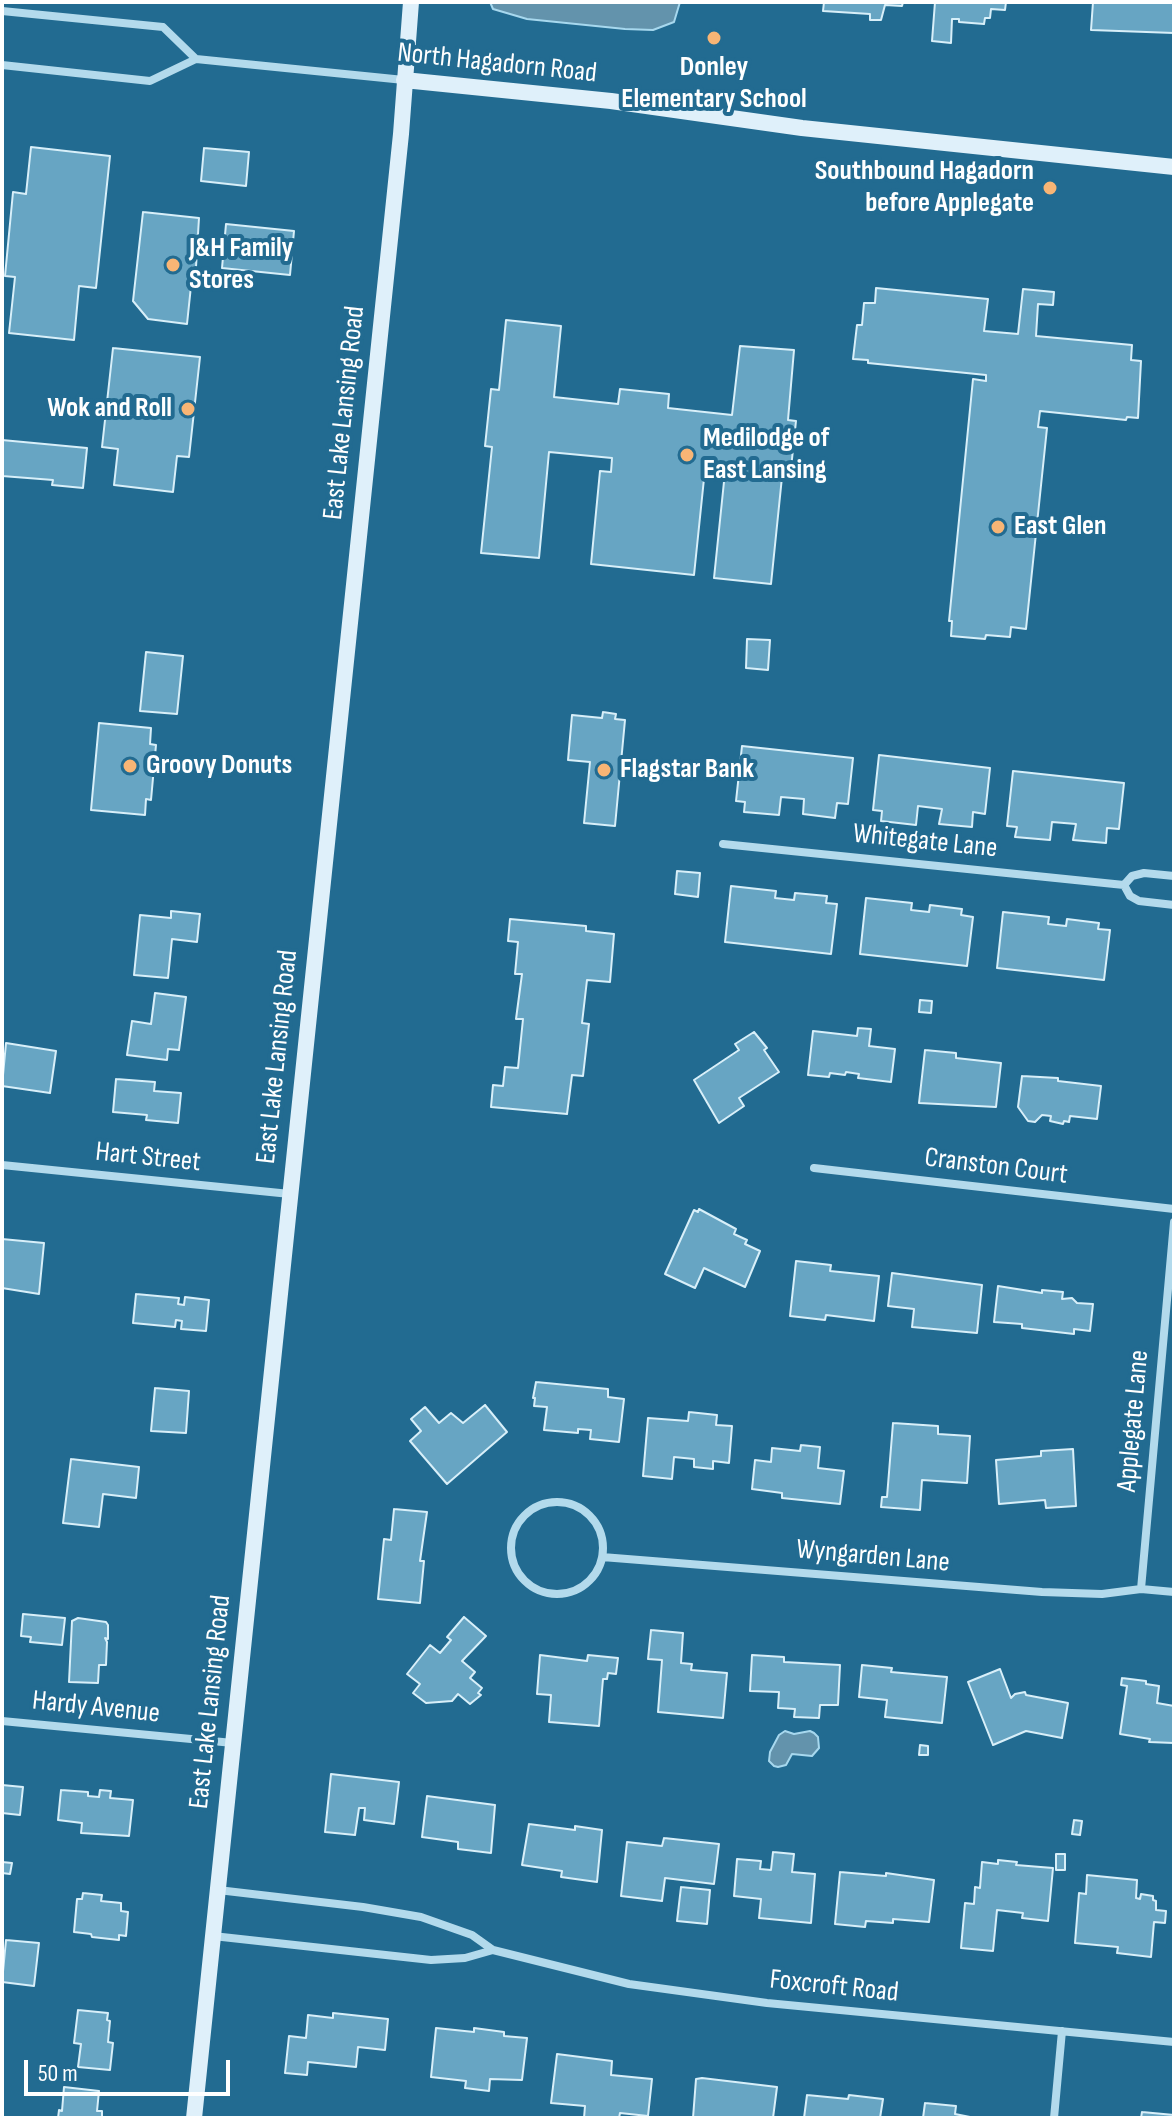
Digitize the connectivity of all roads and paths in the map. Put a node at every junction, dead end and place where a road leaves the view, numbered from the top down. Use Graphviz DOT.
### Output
graph roads {
  1 [pos="411,2"];
  2 [pos="2,11"];
  3 [pos="196,59"];
  4 [pos="2,65"];
  5 [pos="404,80"];
  6 [pos="1174,167"];
  7 [pos="723,844"];
  8 [pos="1174,876"];
  9 [pos="1124,885"];
  10 [pos="1174,905"];
  11 [pos="2,1165"];
  12 [pos="814,1168"];
  13 [pos="290,1194"];
  14 [pos="1174,1209"];
  15 [pos="1174,1222"];
  16 [pos="602,1557"];
  17 [pos="1141,1589"];
  18 [pos="1174,1592"];
  19 [pos="2,1721"];
  20 [pos="233,1743"];
  21 [pos="218,1890"];
  22 [pos="213,1936"];
  23 [pos="493,1950"];
  24 [pos="1062,2031"];
  25 [pos="1174,2042"];
  26 [pos="194,2118"];
  27 [pos="1054,2118"];
  1 -- 5 [label="main road, East Lake Lansing Road"];
  2 -- 3 [label="street"];
  3 -- 4 [label="street"];
  3 -- 5 [label="street, North Hagadorn Road"];
  5 -- 6 [label="main road, North Hagadorn Road"];
  5 -- 13 [label="main road, East Lake Lansing Road"];
  7 -- 9 [label="street, Whitegate Lane"];
  8 -- 9 [label="street, Whitegate Lane"];
  9 -- 10 [label="street, Whitegate Lane"];
  11 -- 13 [label="street, Hart Street"];
  12 -- 14 [label="street, Cranston Court"];
  13 -- 20 [label="main road, East Lake Lansing Road"];
  15 -- 17 [label="street, Applegate Lane"];
  16 -- 16 [label="street"];
  16 -- 17 [label="street, Wyngarden Lane"];
  17 -- 18 [label="street"];
  19 -- 20 [label="street, Hardy Avenue"];
  20 -- 21 [label="main road, East Lake Lansing Road"];
  21 -- 22 [label="main road, East Lake Lansing Road"];
  21 -- 23 [label="street, Foxcroft Road"];
  22 -- 23 [label="street, Foxcroft Road"];
  22 -- 26 [label="main road, East Lake Lansing Road"];
  23 -- 24 [label="street, Foxcroft Road"];
  24 -- 25 [label="street, Foxcroft Road"];
  24 -- 27 [label="street"];
}
